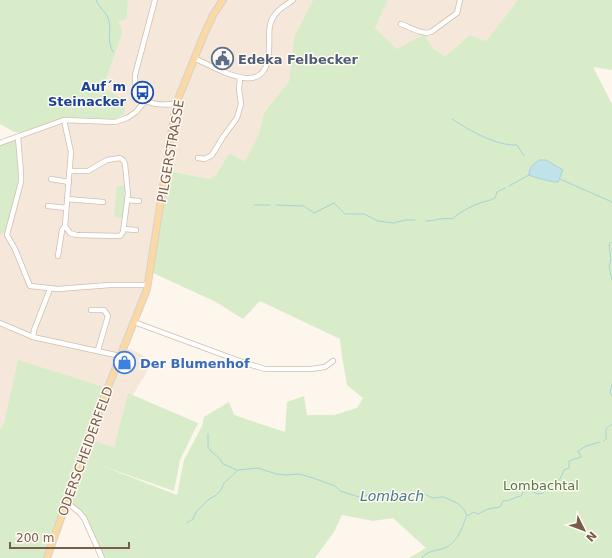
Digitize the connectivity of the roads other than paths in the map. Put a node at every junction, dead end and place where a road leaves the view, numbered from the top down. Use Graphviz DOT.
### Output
graph roads {
  1 [pos="155,0"];
  2 [pos="223,0"];
  3 [pos="293,0"];
  4 [pos="460,0"];
  5 [pos="401,24"];
  6 [pos="194,58"];
  7 [pos="240,78"];
  8 [pos="145,101"];
  9 [pos="176,104"];
  10 [pos="64,120"];
  11 [pos="18,137"];
  12 [pos="0,143"];
  13 [pos="198,158"];
  14 [pos="70,171"];
  15 [pos="51,179"];
  16 [pos="69,182"];
  17 [pos="67,199"];
  18 [pos="128,200"];
  19 [pos="138,200"];
  20 [pos="103,202"];
  21 [pos="48,206"];
  22 [pos="66,208"];
  23 [pos="159,216"];
  24 [pos="65,226"];
  25 [pos="124,229"];
  26 [pos="136,230"];
  27 [pos="58,256"];
  28 [pos="148,285"];
  29 [pos="50,289"];
  30 [pos="91,310"];
  31 [pos="134,322"];
  32 [pos="0,323"];
  33 [pos="33,337"];
  34 [pos="98,350"];
  35 [pos="120,356"];
  36 [pos="333,361"];
  37 [pos="66,502"];
  38 [pos="47,558"];
  39 [pos="102,558"];
  1 -- 8 [label="street"];
  2 -- 6 [label="main road, PILGERSTRASSE"];
  3 -- 7 [label="street"];
  4 -- 5 [label="street"];
  6 -- 7 [label="street"];
  6 -- 9 [label="main road, PILGERSTRASSE"];
  7 -- 13 [label="street"];
  8 -- 9 [label="street"];
  8 -- 10 [label="street"];
  9 -- 23 [label="main road, PILGERSTRASSE"];
  10 -- 11 [label="street"];
  10 -- 14 [label="street"];
  11 -- 12 [label="street"];
  11 -- 29 [label="street"];
  14 -- 16 [label="street"];
  14 -- 18 [label="street"];
  15 -- 16 [label="street"];
  16 -- 17 [label="street"];
  17 -- 20 [label="street"];
  17 -- 22 [label="street"];
  18 -- 19 [label="street"];
  18 -- 25 [label="street"];
  21 -- 22 [label="street"];
  22 -- 24 [label="street"];
  23 -- 28 [label="main road, ODERSCHEIDERFELD"];
  24 -- 25 [label="street"];
  24 -- 27 [label="street"];
  25 -- 26 [label="street"];
  28 -- 29 [label="street"];
  28 -- 31 [label="main road, ODERSCHEIDERFELD"];
  29 -- 33 [label="street"];
  30 -- 34 [label="street"];
  31 -- 35 [label="main road, ODERSCHEIDERFELD"];
  31 -- 36 [label="street"];
  32 -- 33 [label="street"];
  33 -- 34 [label="street"];
  34 -- 35 [label="street"];
  35 -- 37 [label="main road, ODERSCHEIDERFELD"];
  37 -- 38 [label="main road, ODERSCHEIDERFELD"];
  37 -- 39 [label="street"];
}
